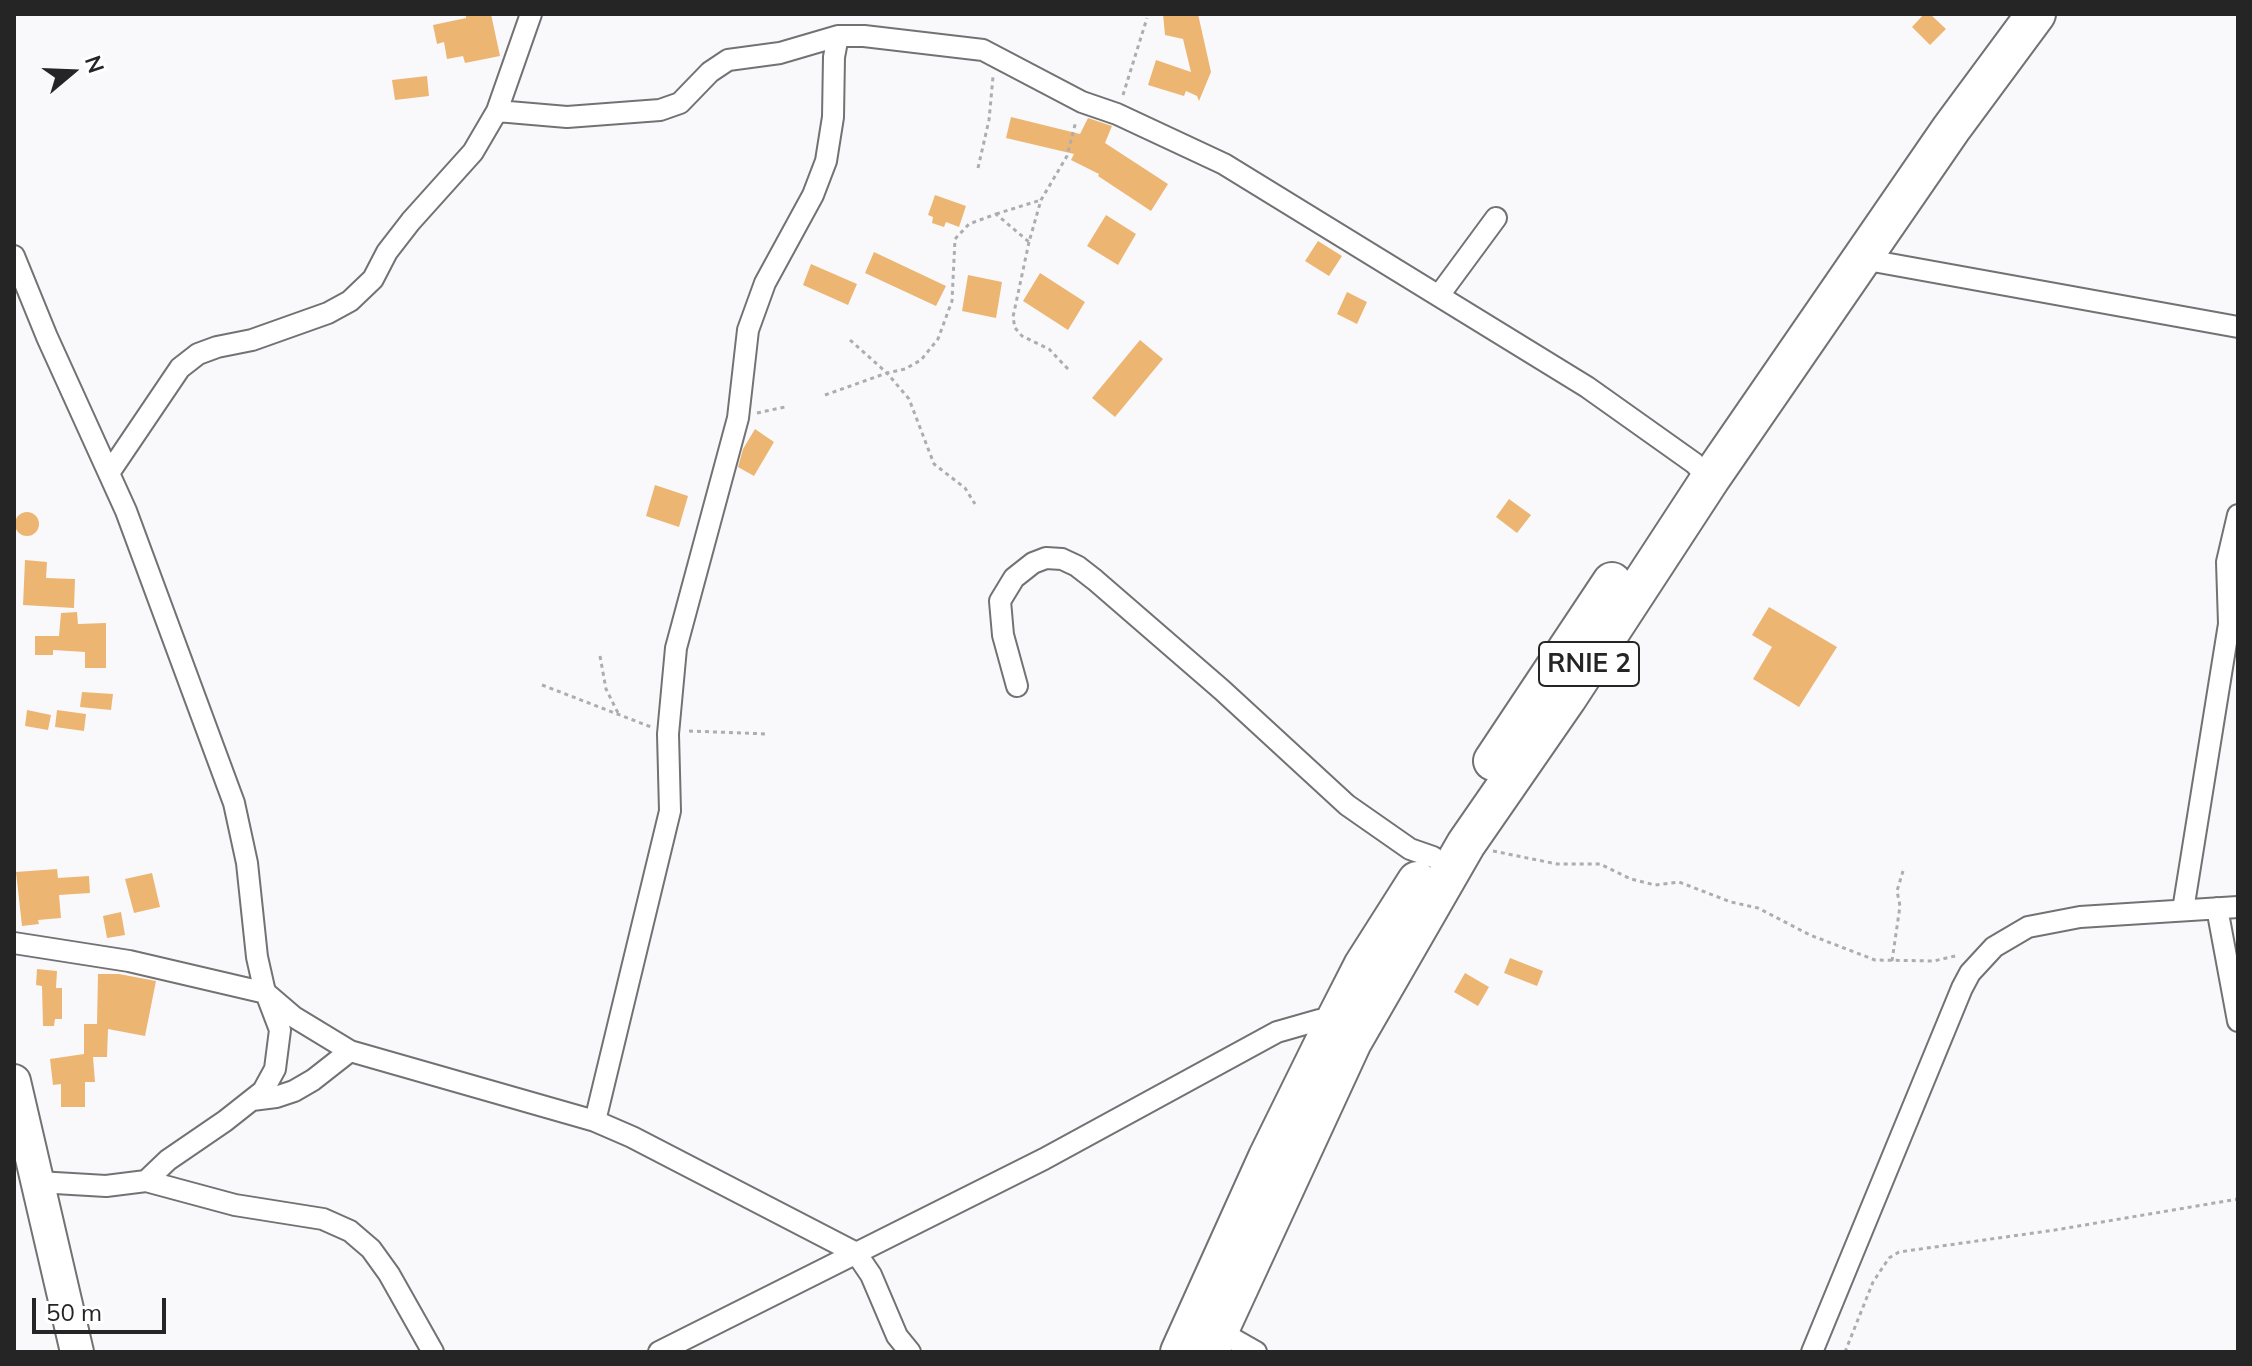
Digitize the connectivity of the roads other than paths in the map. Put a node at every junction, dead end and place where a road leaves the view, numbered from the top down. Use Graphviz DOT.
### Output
graph roads {
  1 [pos="531,14"];
  2 [pos="2004,14"];
  3 [pos="2036,14"];
  4 [pos="838,36"];
  5 [pos="497,111"];
  6 [pos="1940,122"];
  7 [pos="1496,218"];
  8 [pos="14,256"];
  9 [pos="1862,259"];
  10 [pos="1440,294"];
  11 [pos="2238,327"];
  12 [pos="1702,471"];
  13 [pos="109,473"];
  14 [pos="2238,515"];
  15 [pos="1017,686"];
  16 [pos="1449,850"];
  17 [pos="2238,907"];
  18 [pos="2217,908"];
  19 [pos="2183,910"];
  20 [pos="14,943"];
  21 [pos="266,993"];
  22 [pos="2238,1021"];
  23 [pos="1348,1023"];
  24 [pos="350,1051"];
  25 [pos="14,1081"];
  26 [pos="252,1100"];
  27 [pos="595,1121"];
  28 [pos="146,1181"];
  29 [pos="38,1182"];
  30 [pos="856,1253"];
  31 [pos="1214,1342"];
  32 [pos="77,1352"];
  33 [pos="433,1352"];
  34 [pos="659,1352"];
  35 [pos="910,1352"];
  36 [pos="1180,1352"];
  37 [pos="1256,1352"];
  38 [pos="1812,1352"];
  1 -- 5 [label="street"];
  2 -- 6 [label="highway, RNIE 2"];
  3 -- 6 [label="highway, RNIE 2"];
  4 -- 5 [label="street"];
  4 -- 10 [label="street"];
  4 -- 27 [label="street"];
  5 -- 13 [label="street"];
  6 -- 9 [label="highway, RNIE 2"];
  6 -- 12 [label="highway, RNIE 2"];
  7 -- 10 [label="street"];
  8 -- 13 [label="street"];
  9 -- 11 [label="street"];
  9 -- 12 [label="highway, RNIE 2"];
  10 -- 12 [label="street"];
  12 -- 16 [label="highway, RNIE 2"];
  13 -- 21 [label="street"];
  14 -- 19 [label="street"];
  15 -- 16 [label="street"];
  16 -- 23 [label="highway, RNIE 2"];
  17 -- 18 [label="street"];
  18 -- 19 [label="street"];
  18 -- 22 [label="street"];
  19 -- 38 [label="street"];
  20 -- 21 [label="street"];
  21 -- 24 [label="street"];
  21 -- 26 [label="street"];
  23 -- 30 [label="street"];
  23 -- 31 [label="highway, RNIE 2"];
  23 -- 36 [label="highway, RNIE 2"];
  24 -- 26 [label="street"];
  24 -- 27 [label="street"];
  25 -- 29 [label="main road"];
  26 -- 28 [label="street"];
  27 -- 30 [label="street"];
  28 -- 29 [label="street"];
  28 -- 33 [label="street"];
  29 -- 32 [label="main road"];
  30 -- 34 [label="street"];
  30 -- 35 [label="street"];
  31 -- 37 [label="street"];
}
